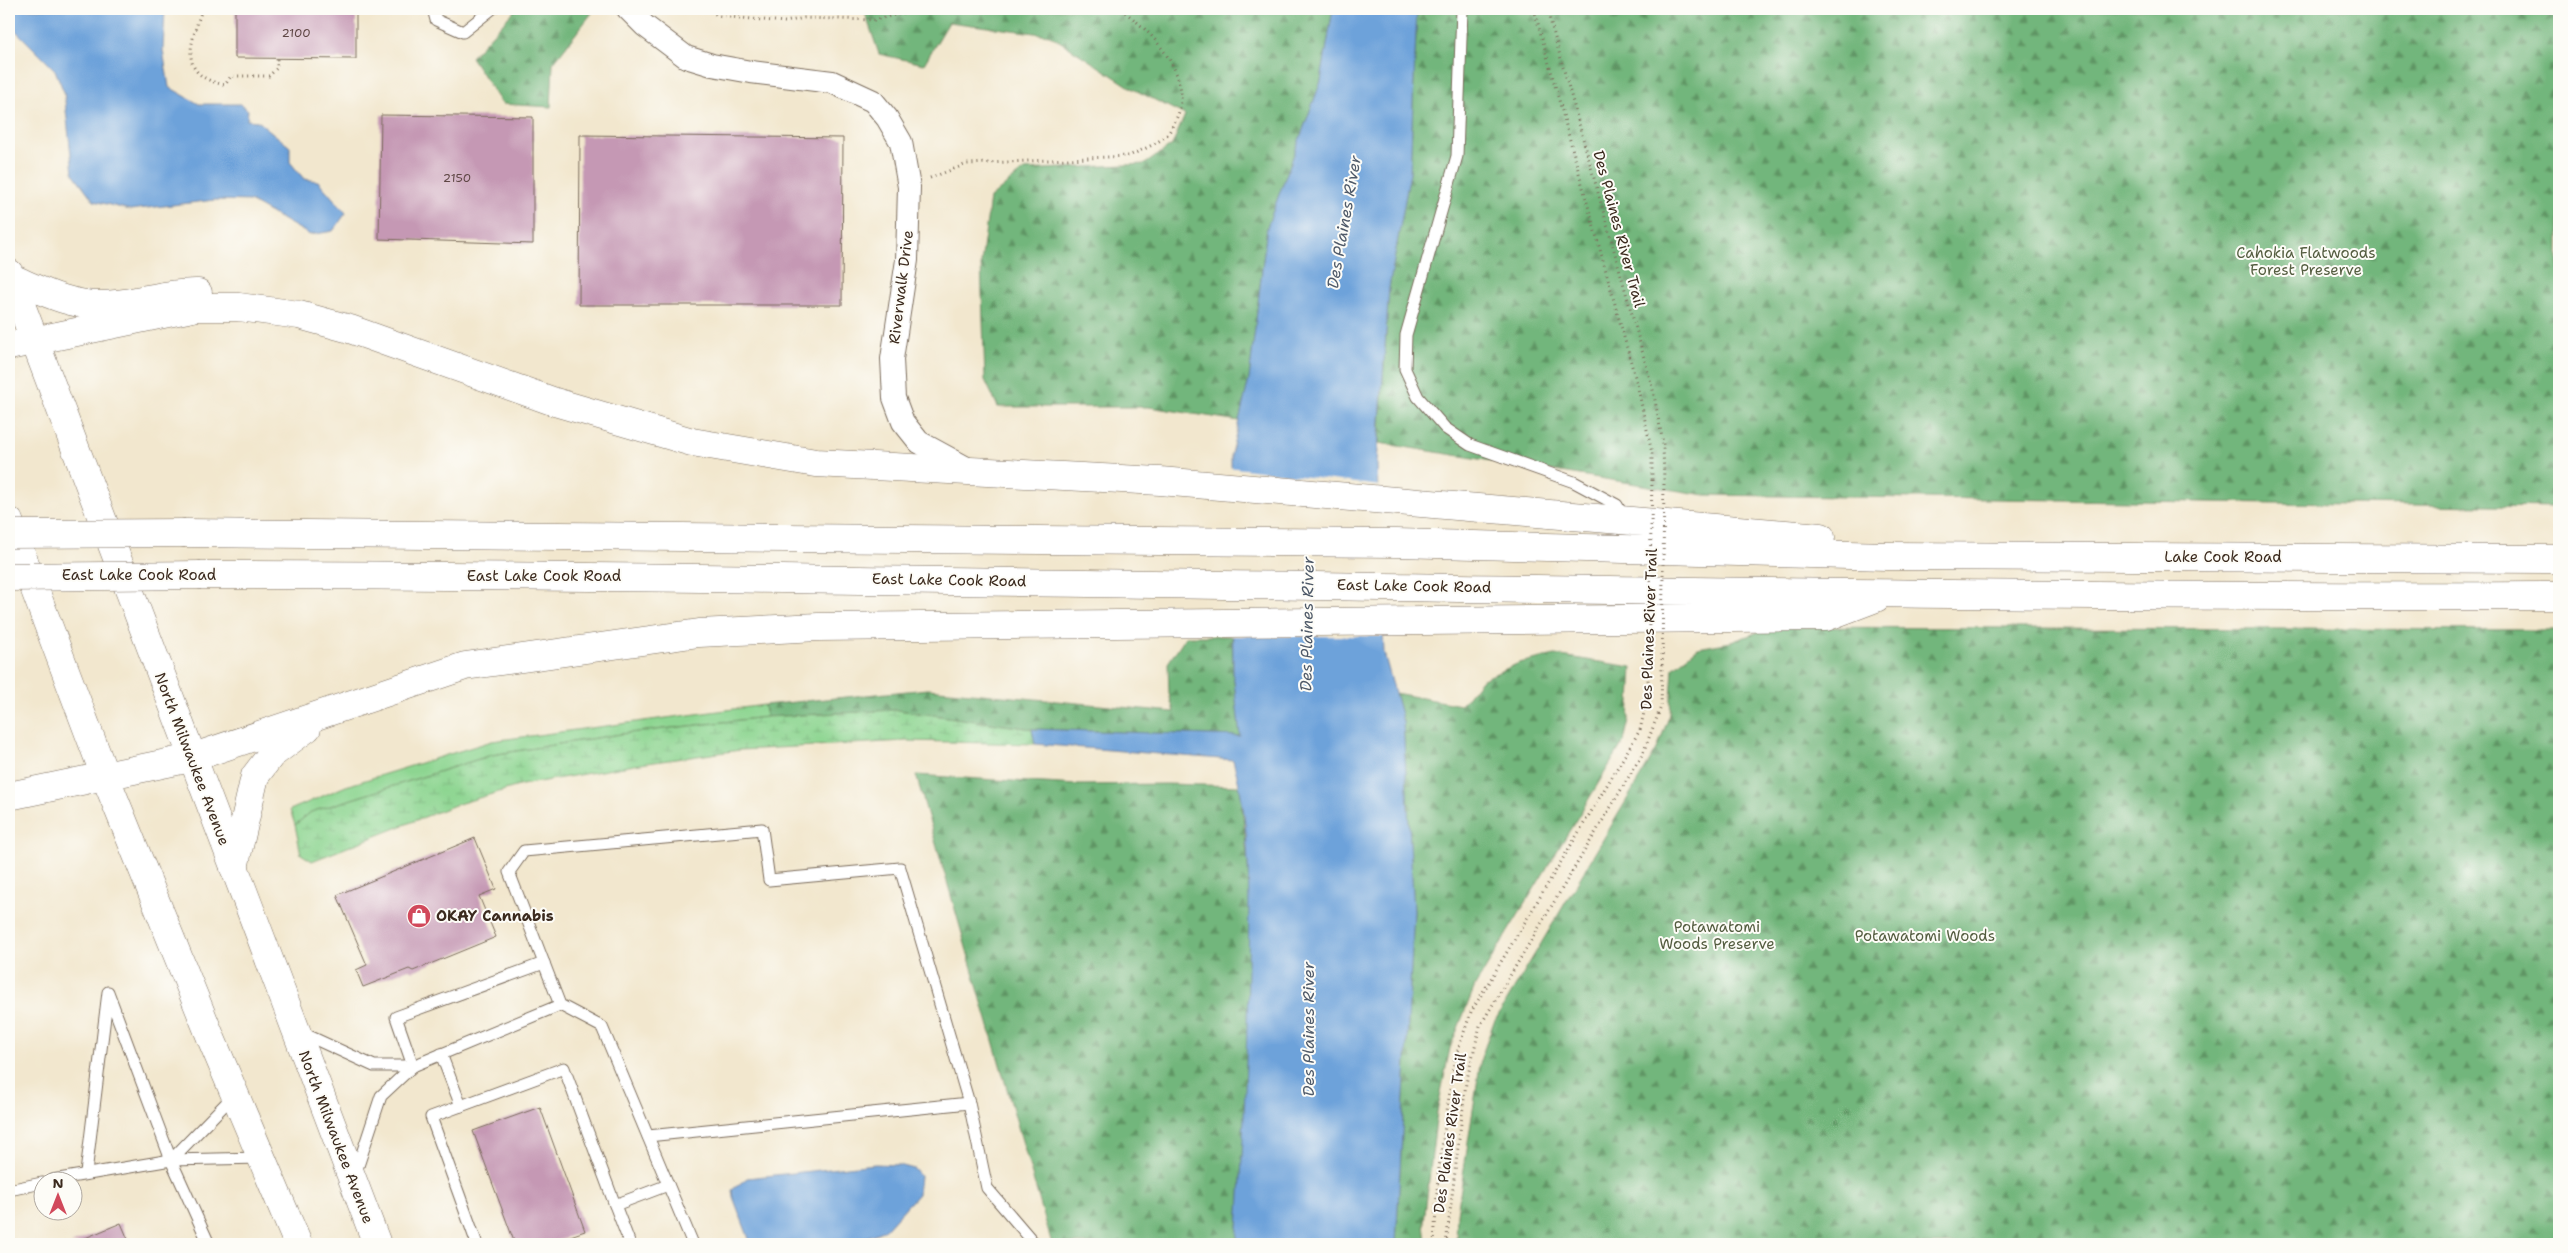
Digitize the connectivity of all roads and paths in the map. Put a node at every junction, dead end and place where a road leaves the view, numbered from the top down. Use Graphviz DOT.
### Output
graph roads {
  1 [pos="202,9"];
  2 [pos="433,9"];
  3 [pos="492,9"];
  4 [pos="628,9"];
  5 [pos="706,9"];
  6 [pos="922,9"];
  7 [pos="1120,9"];
  8 [pos="1462,9"];
  9 [pos="1534,9"];
  10 [pos="1547,9"];
  11 [pos="277,58"];
  12 [pos="909,187"];
  13 [pos="10,275"];
  14 [pos="350,328"];
  15 [pos="36,342"];
  16 [pos="9,346"];
  17 [pos="974,472"];
  18 [pos="9,521"];
  19 [pos="1626,522"];
  20 [pos="9,534"];
  21 [pos="1887,556"];
  22 [pos="2559,559"];
  23 [pos="9,577"];
  24 [pos="1889,594"];
  25 [pos="2559,596"];
  26 [pos="329,712"];
  27 [pos="191,758"];
  28 [pos="105,776"];
  29 [pos="9,796"];
  30 [pos="234,868"];
  31 [pos="544,963"];
  32 [pos="560,1005"];
  33 [pos="295,1030"];
  34 [pos="441,1054"];
  35 [pos="413,1066"];
  36 [pos="235,1094"];
  37 [pos="969,1103"];
  38 [pos="461,1106"];
  39 [pos="648,1136"];
  40 [pos="262,1158"];
  41 [pos="171,1160"];
  42 [pos="86,1173"];
  43 [pos="82,1174"];
  44 [pos="353,1182"];
  45 [pos="32,1185"];
  46 [pos="668,1185"];
  47 [pos="9,1190"];
  48 [pos="615,1205"];
  49 [pos="209,1244"];
  50 [pos="298,1244"];
  51 [pos="377,1244"];
  52 [pos="477,1244"];
  53 [pos="630,1244"];
  54 [pos="693,1244"];
  55 [pos="1035,1244"];
  56 [pos="1434,1244"];
  57 [pos="1446,1244"];
  1 -- 11 [label="path"];
  2 -- 3 [label="lane"];
  4 -- 12 [label="street, Riverwalk Drive"];
  5 -- 6 [label="path"];
  7 -- 12 [label="path"];
  8 -- 19 [label="lane"];
  9 -- 56 [label="path, Des Plaines River Trail, bridge"];
  10 -- 57 [label="path, Des Plaines River Trail, bridge"];
  12 -- 17 [label="street, Riverwalk Drive"];
  13 -- 14 [label="main road"];
  13 -- 15 [label="main road, North Milwaukee Avenue"];
  14 -- 15 [label="main road"];
  14 -- 17 [label="main road"];
  15 -- 16 [label="main road"];
  15 -- 27 [label="main road, North Milwaukee Avenue"];
  17 -- 19 [label="main road"];
  18 -- 28 [label="main road"];
  19 -- 21 [label="main road"];
  20 -- 21 [label="main road, bridge"];
  21 -- 22 [label="main road, Lake Cook Road"];
  23 -- 24 [label="main road, East Lake Cook Road, bridge"];
  24 -- 25 [label="main road"];
  24 -- 26 [label="main road"];
  26 -- 27 [label="main road"];
  26 -- 30 [label="main road"];
  27 -- 28 [label="main road"];
  27 -- 30 [label="main road, North Milwaukee Avenue"];
  28 -- 29 [label="main road"];
  28 -- 36 [label="main road"];
  30 -- 33 [label="main road, North Milwaukee Avenue"];
  31 -- 32 [label="lane"];
  31 -- 35 [label="lane"];
  31 -- 37 [label="lane"];
  32 -- 34 [label="lane"];
  32 -- 39 [label="lane"];
  33 -- 35 [label="lane"];
  33 -- 44 [label="main road, North Milwaukee Avenue"];
  34 -- 35 [label="lane"];
  34 -- 38 [label="lane"];
  35 -- 44 [label="lane"];
  36 -- 40 [label="main road"];
  36 -- 41 [label="lane"];
  37 -- 39 [label="lane"];
  37 -- 55 [label="lane"];
  38 -- 48 [label="lane"];
  38 -- 52 [label="lane"];
  39 -- 46 [label="lane"];
  40 -- 41 [label="lane"];
  40 -- 50 [label="main road"];
  41 -- 42 [label="lane"];
  41 -- 42 [label="lane"];
  41 -- 49 [label="lane"];
  42 -- 43 [label="lane"];
  44 -- 51 [label="main road, North Milwaukee Avenue"];
  45 -- 47 [label="lane"];
  46 -- 48 [label="lane"];
  46 -- 54 [label="lane"];
  48 -- 53 [label="lane"];
}
